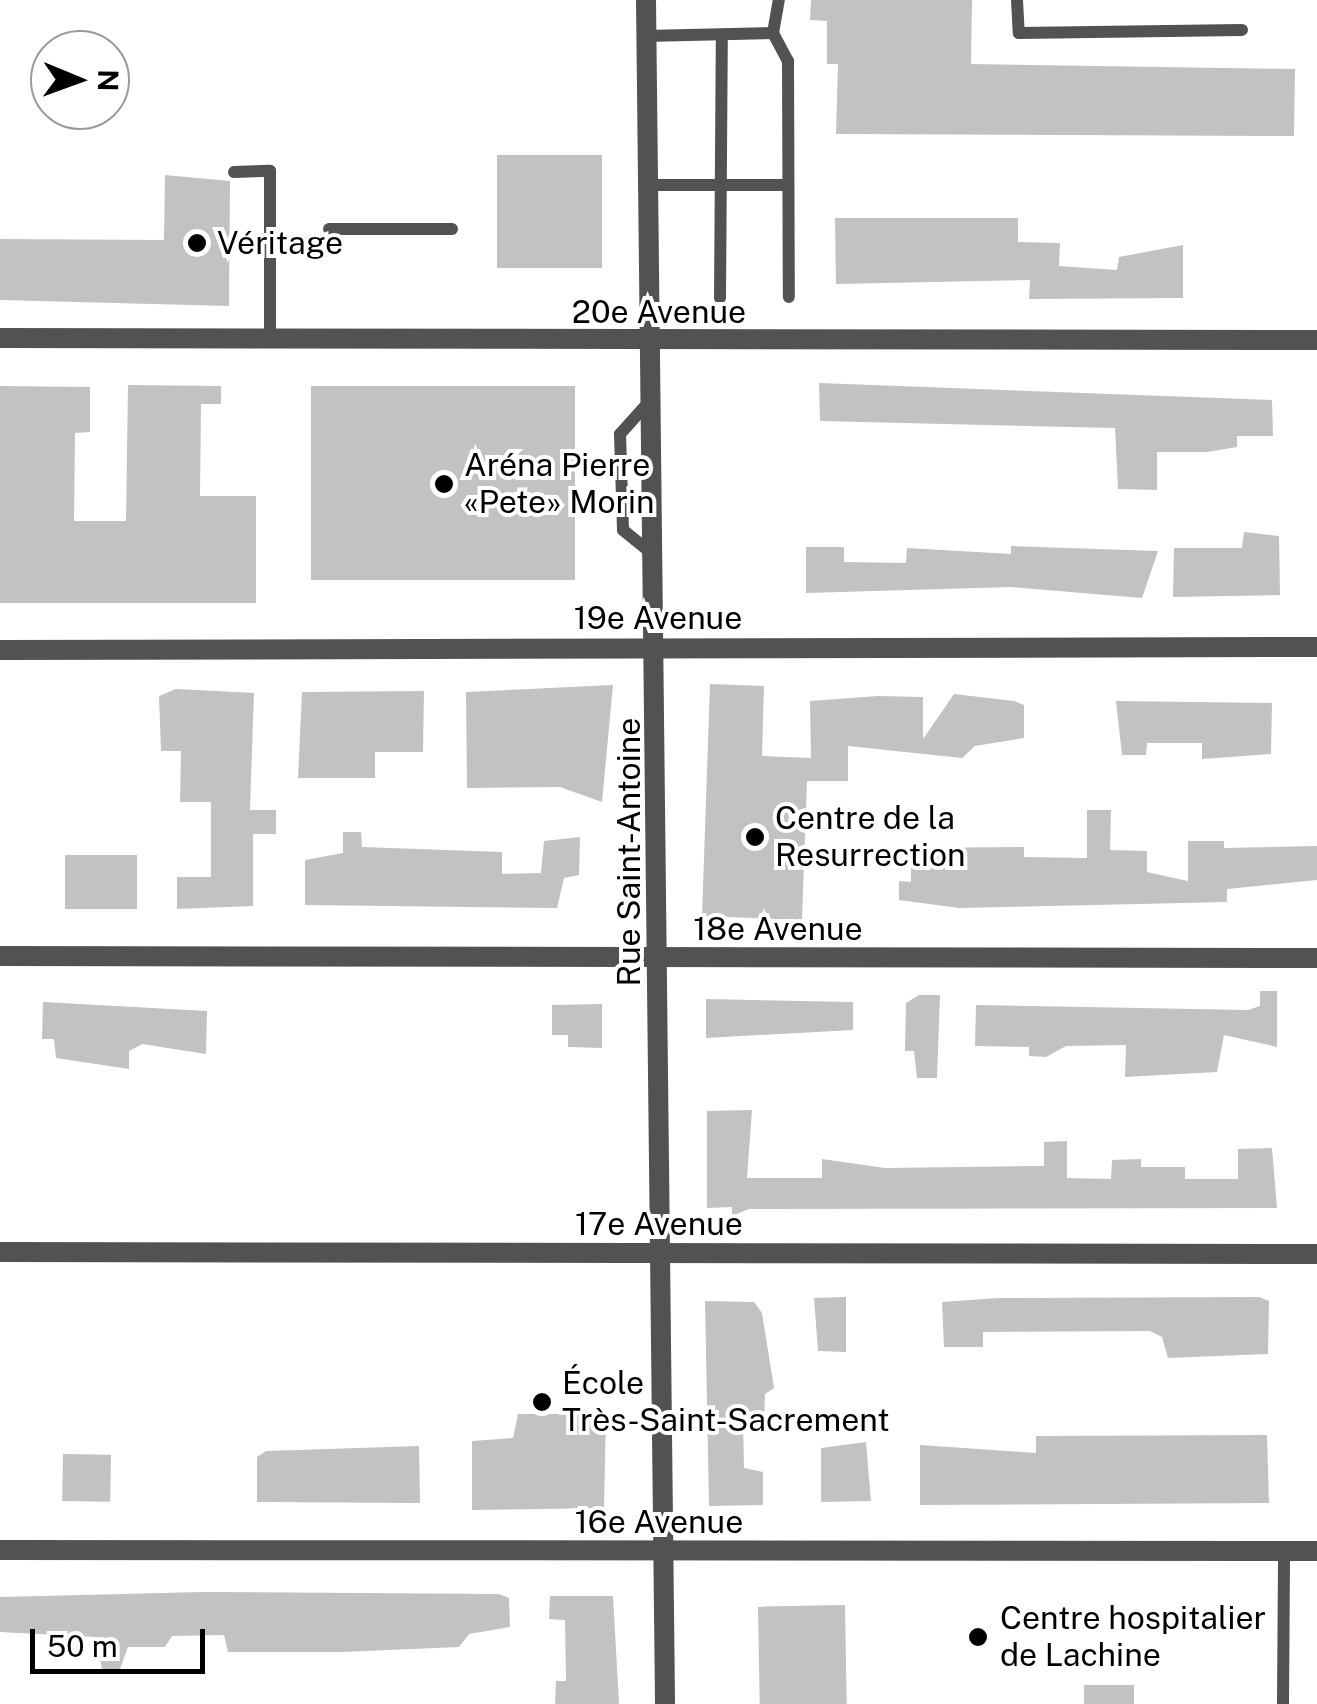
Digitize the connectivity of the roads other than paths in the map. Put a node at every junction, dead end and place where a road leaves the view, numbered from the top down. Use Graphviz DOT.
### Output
graph roads {
  1 [pos="646,0"];
  2 [pos="779,0"];
  3 [pos="1017,0"];
  4 [pos="1242,30"];
  5 [pos="772,33"];
  6 [pos="722,35"];
  7 [pos="645,36"];
  8 [pos="234,172"];
  9 [pos="722,184"];
  10 [pos="645,185"];
  11 [pos="788,185"];
  12 [pos="329,229"];
  13 [pos="452,229"];
  14 [pos="789,297"];
  15 [pos="720,298"];
  16 [pos="0,338"];
  17 [pos="270,340"];
  18 [pos="1317,340"];
  19 [pos="646,342"];
  20 [pos="648,403"];
  21 [pos="655,556"];
  22 [pos="1317,647"];
  23 [pos="658,648"];
  24 [pos="0,650"];
  25 [pos="0,956"];
  26 [pos="1317,958"];
  27 [pos="658,959"];
  28 [pos="0,1252"];
  29 [pos="662,1254"];
  30 [pos="1317,1254"];
  31 [pos="0,1550"];
  32 [pos="1284,1551"];
  33 [pos="1317,1551"];
  34 [pos="661,1553"];
  35 [pos="665,1704"];
  36 [pos="1283,1704"];
  1 -- 7 [label="street, Rue Saint-Antoine"];
  2 -- 5 [label="lane"];
  3 -- 4 [label="lane"];
  5 -- 6 [label="lane"];
  5 -- 11 [label="lane"];
  6 -- 7 [label="lane"];
  6 -- 9 [label="lane"];
  7 -- 10 [label="street, Rue Saint-Antoine"];
  8 -- 17 [label="lane"];
  9 -- 10 [label="lane"];
  9 -- 11 [label="lane"];
  9 -- 15 [label="lane"];
  10 -- 19 [label="street, Rue Saint-Antoine"];
  11 -- 14 [label="lane"];
  12 -- 13 [label="lane"];
  16 -- 17 [label="street, 20e Avenue"];
  17 -- 19 [label="street, 20e Avenue"];
  18 -- 19 [label="street, 20e Avenue"];
  19 -- 20 [label="street, Rue Saint-Antoine"];
  20 -- 21 [label="street, Rue Saint-Antoine"];
  20 -- 21 [label="lane"];
  21 -- 23 [label="street, Rue Saint-Antoine"];
  22 -- 23 [label="street, 19e Avenue"];
  23 -- 24 [label="street, 19e Avenue"];
  23 -- 27 [label="street, Rue Saint-Antoine"];
  25 -- 27 [label="street, 18e Avenue"];
  26 -- 27 [label="street, 18e Avenue"];
  27 -- 29 [label="street, Rue Saint-Antoine"];
  28 -- 29 [label="street, 17e Avenue"];
  29 -- 30 [label="street, 17e Avenue"];
  29 -- 34 [label="street, Rue Saint-Antoine"];
  31 -- 34 [label="street, 16e Avenue"];
  32 -- 33 [label="street, 16e Avenue"];
  32 -- 34 [label="street, 16e Avenue"];
  32 -- 36 [label="lane"];
  34 -- 35 [label="street, Rue Saint-Antoine"];
}
